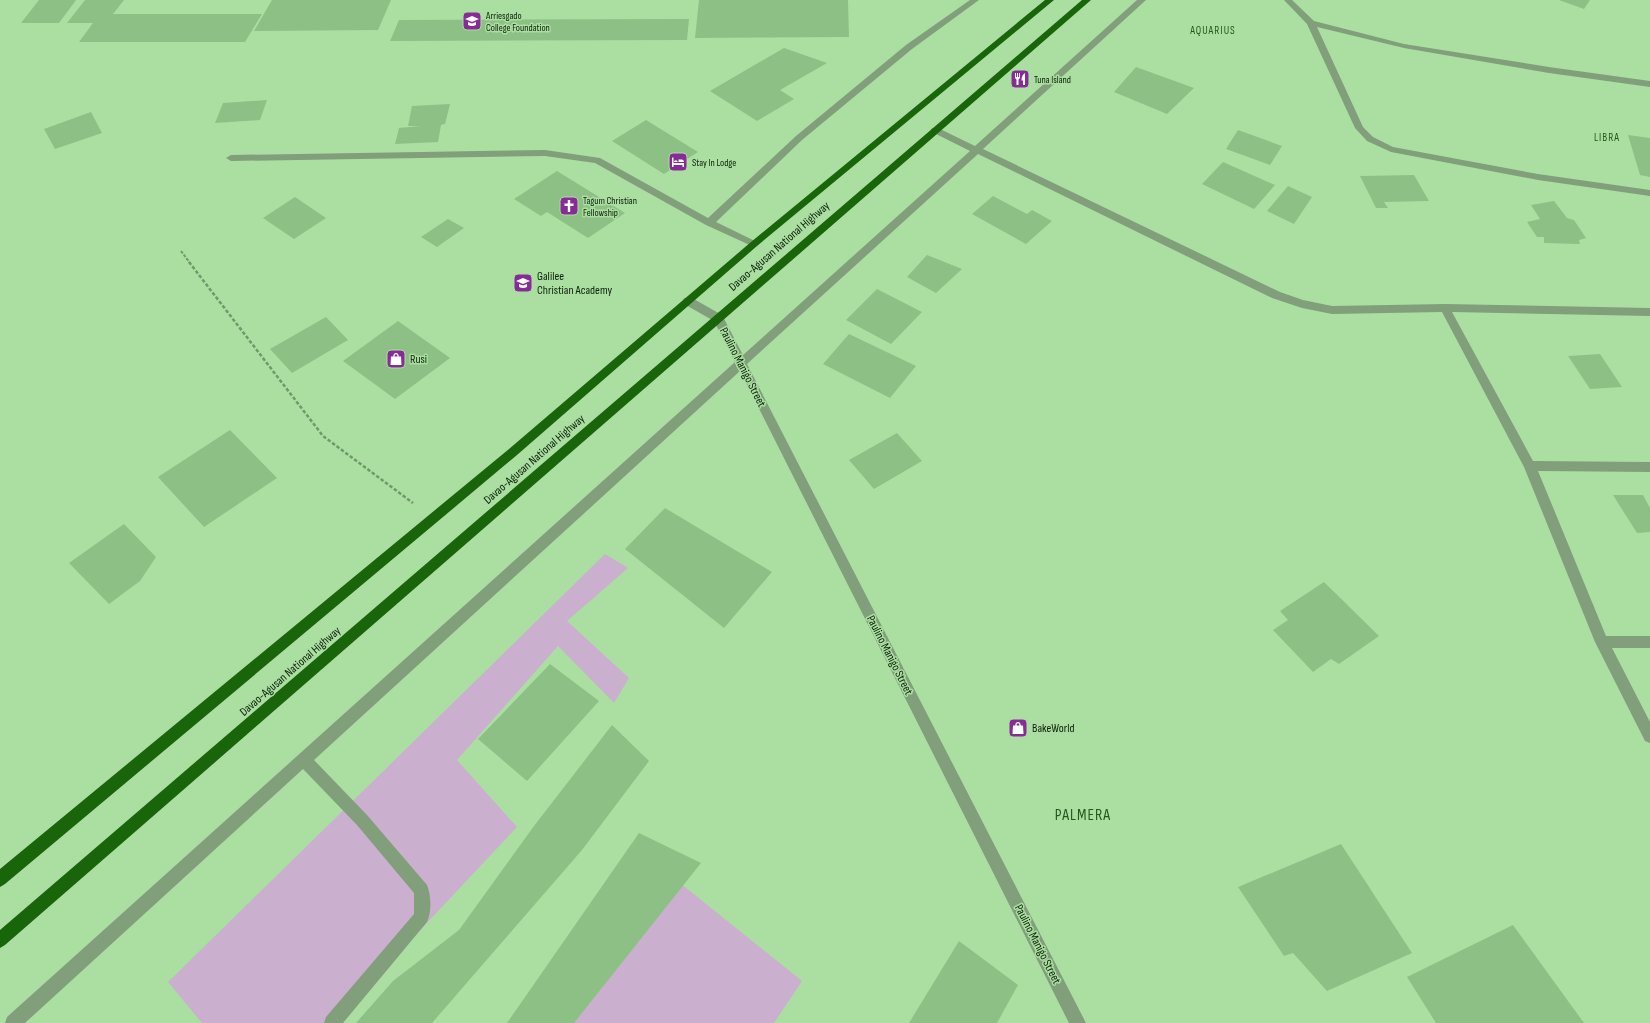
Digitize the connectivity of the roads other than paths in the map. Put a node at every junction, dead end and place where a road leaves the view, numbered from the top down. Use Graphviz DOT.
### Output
graph roads {
  1 [pos="975,0"];
  2 [pos="1050,0"];
  3 [pos="1087,0"];
  4 [pos="1142,0"];
  5 [pos="1288,0"];
  6 [pos="1311,23"];
  7 [pos="1650,84"];
  8 [pos="935,130"];
  9 [pos="976,150"];
  10 [pos="232,158"];
  11 [pos="1650,193"];
  12 [pos="709,223"];
  13 [pos="754,244"];
  14 [pos="688,301"];
  15 [pos="1445,308"];
  16 [pos="1650,312"];
  17 [pos="718,318"];
  18 [pos="741,363"];
  19 [pos="1530,466"];
  20 [pos="1650,467"];
  21 [pos="1602,642"];
  22 [pos="1650,642"];
  23 [pos="1650,736"];
  24 [pos="303,759"];
  25 [pos="0,879"];
  26 [pos="0,940"];
  27 [pos="13,1023"];
  28 [pos="332,1023"];
  29 [pos="1078,1023"];
  1 -- 12 [label="street"];
  2 -- 13 [label="highway, Davao-Agusan National Highway"];
  3 -- 8 [label="highway, Davao-Agusan National Highway"];
  4 -- 9 [label="street"];
  5 -- 6 [label="street"];
  6 -- 7 [label="street"];
  6 -- 11 [label="street"];
  8 -- 9 [label="street"];
  8 -- 17 [label="highway, Davao-Agusan National Highway"];
  9 -- 15 [label="street"];
  9 -- 18 [label="street"];
  10 -- 12 [label="street"];
  12 -- 13 [label="street"];
  13 -- 14 [label="highway, Davao-Agusan National Highway"];
  14 -- 17 [label="street, Paulino Manigo Street"];
  14 -- 25 [label="highway, Davao-Agusan National Highway"];
  15 -- 16 [label="street"];
  15 -- 19 [label="street"];
  17 -- 18 [label="street, Paulino Manigo Street"];
  17 -- 26 [label="highway, Davao-Agusan National Highway"];
  18 -- 24 [label="street"];
  18 -- 29 [label="street, Paulino Manigo Street"];
  19 -- 20 [label="street"];
  19 -- 21 [label="street"];
  21 -- 22 [label="street"];
  21 -- 23 [label="street"];
  24 -- 27 [label="street"];
  24 -- 28 [label="street"];
}
